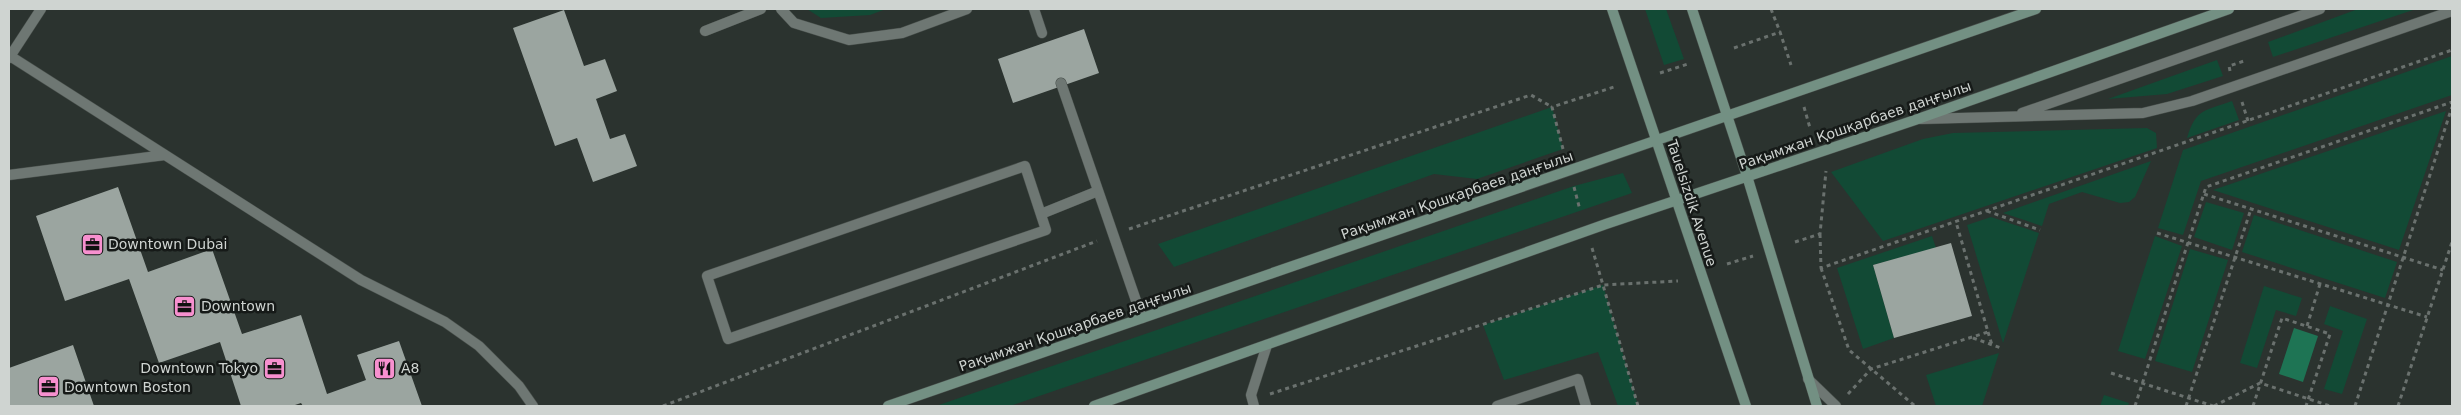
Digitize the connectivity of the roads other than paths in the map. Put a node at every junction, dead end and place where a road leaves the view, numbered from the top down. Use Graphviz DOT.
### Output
graph roads {
  1 [pos="41,9"];
  2 [pos="762,9"];
  3 [pos="781,9"];
  4 [pos="967,9"];
  5 [pos="1034,9"];
  6 [pos="1612,9"];
  7 [pos="1692,9"];
  8 [pos="2036,9"];
  9 [pos="2229,9"];
  10 [pos="2320,9"];
  11 [pos="2452,12"];
  12 [pos="705,31"];
  13 [pos="1042,33"];
  14 [pos="9,57"];
  15 [pos="1061,83"];
  16 [pos="1727,115"];
  17 [pos="2012,116"];
  18 [pos="1915,120"];
  19 [pos="1657,140"];
  20 [pos="165,155"];
  21 [pos="9,175"];
  22 [pos="1747,176"];
  23 [pos="1098,191"];
  24 [pos="1678,199"];
  25 [pos="1041,214"];
  26 [pos="1142,318"];
  27 [pos="1267,345"];
  28 [pos="1808,379"];
  29 [pos="1253,403"];
  30 [pos="1839,403"];
  31 [pos="534,406"];
  32 [pos="888,406"];
  33 [pos="1094,406"];
  34 [pos="1497,406"];
  35 [pos="1586,406"];
  36 [pos="1746,406"];
  37 [pos="1817,406"];
  1 -- 14 [label="street"];
  2 -- 12 [label="street"];
  3 -- 4 [label="street"];
  5 -- 13 [label="street"];
  6 -- 19 [label="main road, Tauelsizdik Avenue"];
  7 -- 16 [label="main road"];
  8 -- 16 [label="main road, Рақымжан Қошқарбаев даңғылы"];
  9 -- 18 [label="main road, Рақымжан Қошқарбаев даңғылы"];
  10 -- 17 [label="street"];
  11 -- 17 [label="street"];
  14 -- 20 [label="street"];
  15 -- 23 [label="street"];
  16 -- 19 [label="main road, Рақымжан Қошқарбаев даңғылы"];
  16 -- 22 [label="main road"];
  17 -- 18 [label="street"];
  18 -- 22 [label="main road, Рақымжан Қошқарбаев даңғылы"];
  19 -- 24 [label="main road, Tauelsizdik Avenue"];
  19 -- 26 [label="main road, Рақымжан Қошқарбаев даңғылы"];
  20 -- 21 [label="street"];
  20 -- 31 [label="street"];
  22 -- 24 [label="main road, Рақымжан Қошқарбаев даңғылы"];
  22 -- 28 [label="main road"];
  23 -- 25 [label="street"];
  23 -- 26 [label="street"];
  24 -- 27 [label="main road, Рақымжан Қошқарбаев даңғылы"];
  24 -- 36 [label="main road, Tauelsizdik Avenue"];
  25 -- 25 [label="street"];
  26 -- 32 [label="main road, Рақымжан Қошқарбаев даңғылы"];
  27 -- 29 [label="street"];
  27 -- 33 [label="main road, Рақымжан Қошқарбаев даңғылы"];
  28 -- 30 [label="street"];
  28 -- 37 [label="main road"];
  34 -- 35 [label="street"];
}
